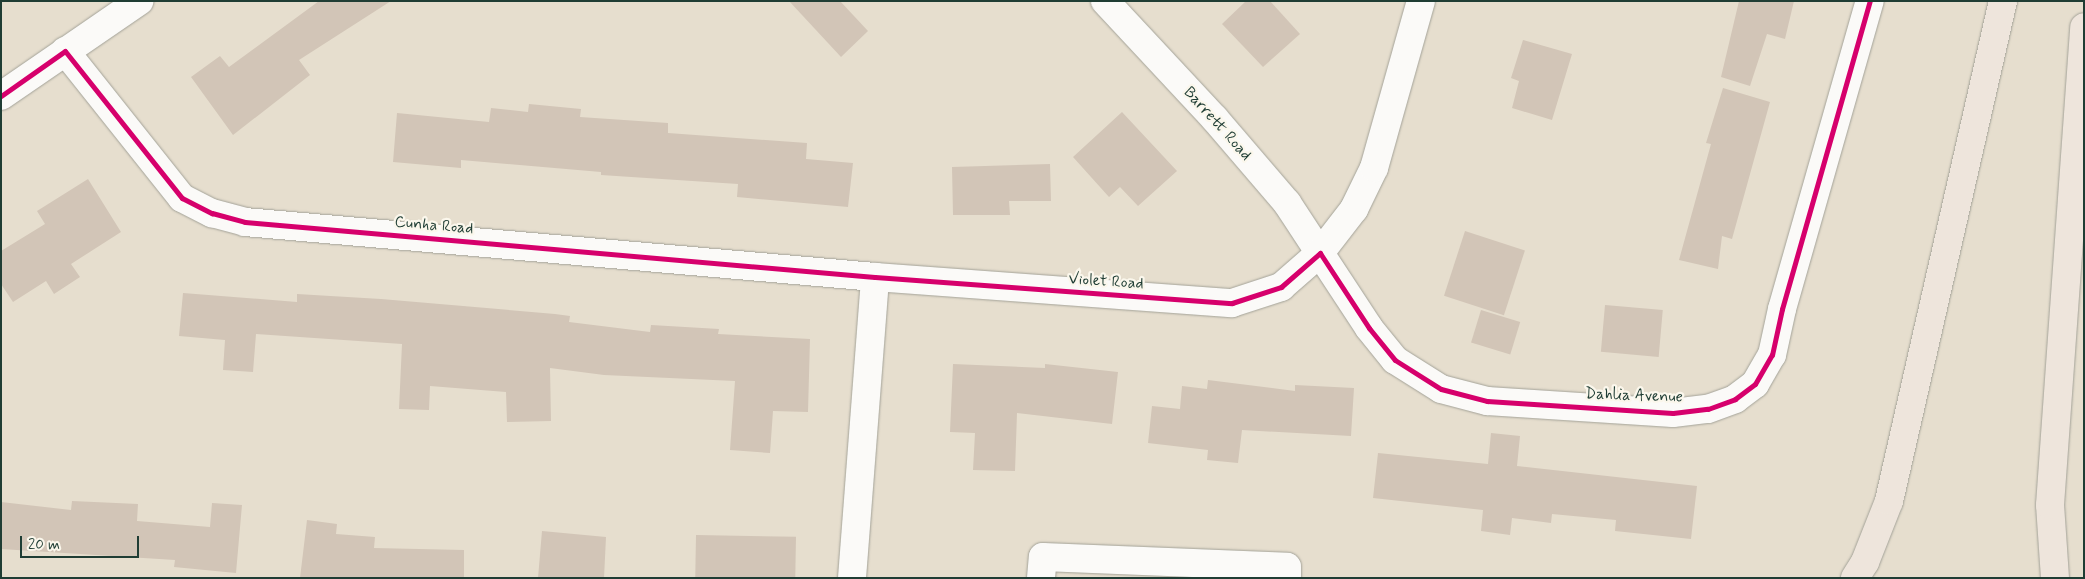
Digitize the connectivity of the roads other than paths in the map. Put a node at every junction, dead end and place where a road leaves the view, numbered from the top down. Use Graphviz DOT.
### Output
graph roads {
  1 [pos="139,1"];
  2 [pos="1105,1"];
  3 [pos="1421,1"];
  4 [pos="1870,1"];
  5 [pos="2003,1"];
  6 [pos="2084,28"];
  7 [pos="65,51"];
  8 [pos="1,96"];
  9 [pos="1320,253"];
  10 [pos="875,277"];
  11 [pos="852,578"];
  12 [pos="1041,578"];
  13 [pos="1287,578"];
  14 [pos="1855,578"];
  15 [pos="2055,578"];
  1 -- 7 [label="street"];
  2 -- 9 [label="street, Barrett Road"];
  3 -- 9 [label="street, Violet Road"];
  4 -- 9 [label="street, Dahlia Avenue"];
  5 -- 14 [label="highway"];
  6 -- 15 [label="highway"];
  7 -- 8 [label="street"];
  7 -- 10 [label="street, Cunha Road"];
  9 -- 10 [label="street, Violet Road"];
  10 -- 11 [label="street"];
  12 -- 13 [label="street"];
}
